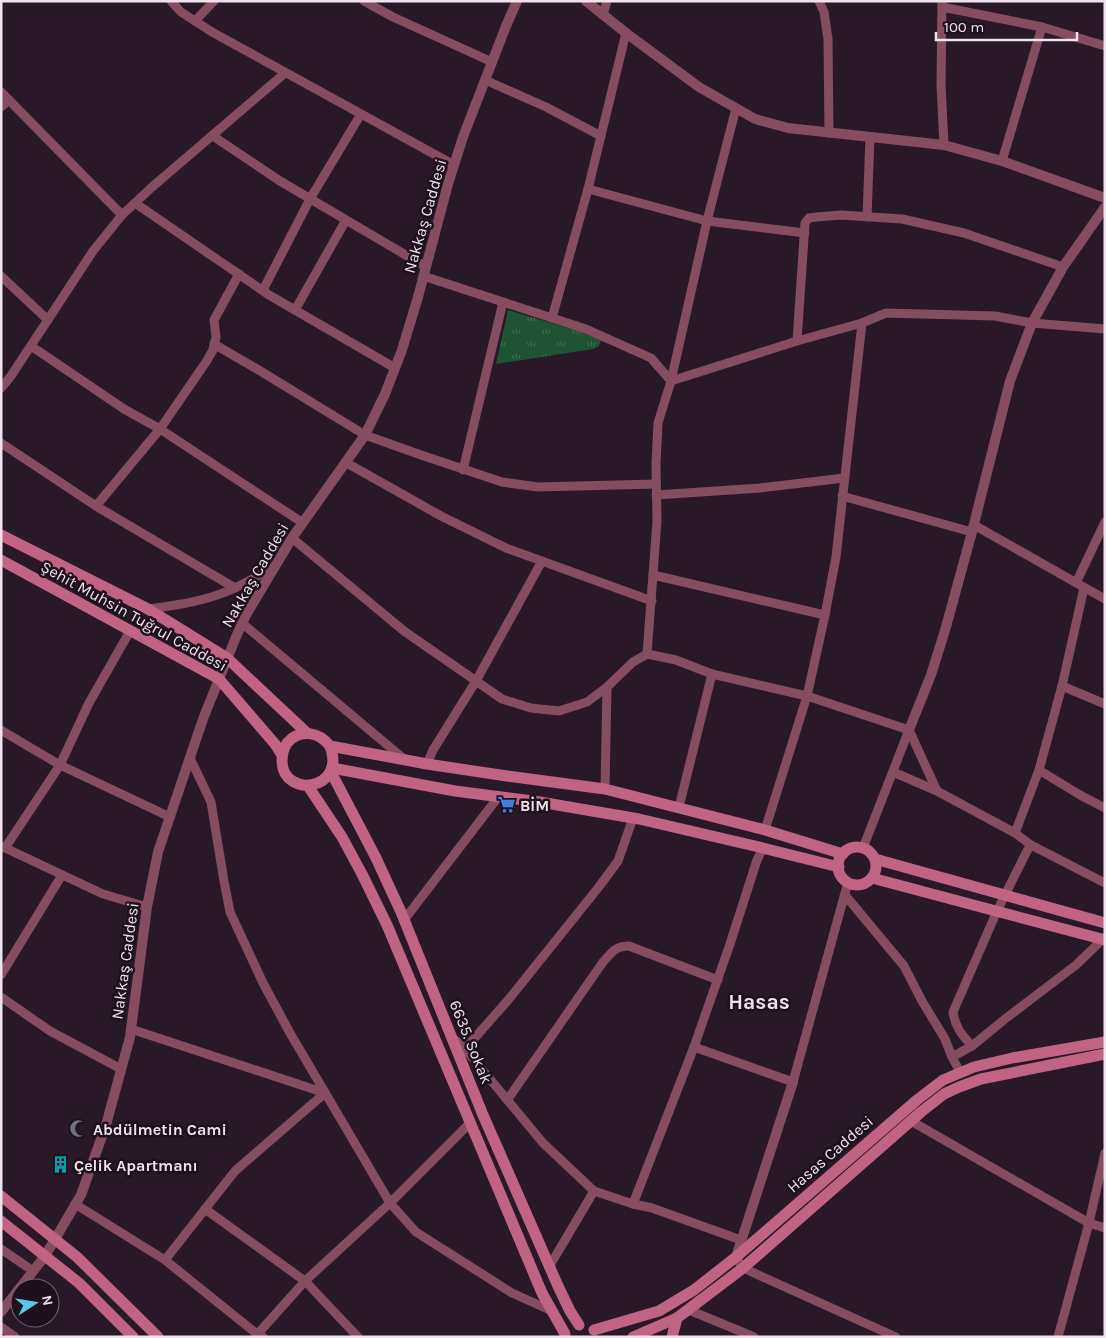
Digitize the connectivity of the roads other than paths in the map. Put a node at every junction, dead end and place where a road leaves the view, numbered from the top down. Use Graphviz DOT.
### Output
graph roads {
  1 [pos="171,1"];
  2 [pos="214,1"];
  3 [pos="517,1"];
  4 [pos="586,1"];
  5 [pos="607,1"];
  6 [pos="819,1"];
  7 [pos="370,3"];
  8 [pos="942,4"];
  9 [pos="603,16"];
  10 [pos="195,21"];
  11 [pos="1042,27"];
  12 [pos="626,33"];
  13 [pos="1105,46"];
  14 [pos="492,62"];
  15 [pos="285,73"];
  16 [pos="485,80"];
  17 [pos="1,92"];
  18 [pos="9,100"];
  19 [pos="1,107"];
  20 [pos="736,108"];
  21 [pos="361,114"];
  22 [pos="829,132"];
  23 [pos="213,136"];
  24 [pos="601,136"];
  25 [pos="870,137"];
  26 [pos="944,145"];
  27 [pos="1002,161"];
  28 [pos="454,165"];
  29 [pos="588,189"];
  30 [pos="1105,198"];
  31 [pos="310,199"];
  32 [pos="135,203"];
  33 [pos="1105,207"];
  34 [pos="122,215"];
  35 [pos="866,217"];
  36 [pos="346,220"];
  37 [pos="707,221"];
  38 [pos="805,233"];
  39 [pos="1063,267"];
  40 [pos="425,272"];
  41 [pos="239,274"];
  42 [pos="1,276"];
  43 [pos="263,290"];
  44 [pos="503,302"];
  45 [pos="296,310"];
  46 [pos="552,318"];
  47 [pos="48,320"];
  48 [pos="862,323"];
  49 [pos="1032,323"];
  50 [pos="1105,329"];
  51 [pos="798,340"];
  52 [pos="214,344"];
  53 [pos="31,346"];
  54 [pos="395,368"];
  55 [pos="671,382"];
  56 [pos="1,388"];
  57 [pos="160,429"];
  58 [pos="364,435"];
  59 [pos="1,443"];
  60 [pos="345,462"];
  61 [pos="463,470"];
  62 [pos="844,478"];
  63 [pos="656,484"];
  64 [pos="656,495"];
  65 [pos="842,496"];
  66 [pos="96,506"];
  67 [pos="1105,522"];
  68 [pos="302,523"];
  69 [pos="973,529"];
  70 [pos="1,535"];
  71 [pos="292,538"];
  72 [pos="1,560"];
  73 [pos="542,561"];
  74 [pos="276,565"];
  75 [pos="653,575"];
  76 [pos="1080,585"];
  77 [pos="235,588"];
  78 [pos="1105,599"];
  79 [pos="652,601"];
  80 [pos="148,608"];
  81 [pos="825,615"];
  82 [pos="242,623"];
  83 [pos="130,630"];
  84 [pos="647,654"];
  85 [pos="227,658"];
  86 [pos="712,674"];
  87 [pos="219,679"];
  88 [pos="476,681"];
  89 [pos="1062,686"];
  90 [pos="607,687"];
  91 [pos="806,696"];
  92 [pos="1105,704"];
  93 [pos="1,730"];
  94 [pos="909,730"];
  95 [pos="307,733"];
  96 [pos="330,746"];
  97 [pos="282,755"];
  98 [pos="190,758"];
  99 [pos="405,760"];
  100 [pos="427,764"];
  101 [pos="60,765"];
  102 [pos="332,770"];
  103 [pos="1039,770"];
  104 [pos="893,772"];
  105 [pos="308,786"];
  106 [pos="605,789"];
  107 [pos="937,791"];
  108 [pos="499,796"];
  109 [pos="679,807"];
  110 [pos="1105,808"];
  111 [pos="170,817"];
  112 [pos="633,818"];
  113 [pos="765,830"];
  114 [pos="1015,833"];
  115 [pos="1031,845"];
  116 [pos="3,847"];
  117 [pos="763,848"];
  118 [pos="863,848"];
  119 [pos="843,854"];
  120 [pos="875,859"];
  121 [pos="839,867"];
  122 [pos="62,875"];
  123 [pos="872,878"];
  124 [pos="848,882"];
  125 [pos="1105,883"];
  126 [pos="845,895"];
  127 [pos="1006,896"];
  128 [pos="147,907"];
  129 [pos="997,911"];
  130 [pos="404,920"];
  131 [pos="1105,923"];
  132 [pos="1104,939"];
  133 [pos="1,975"];
  134 [pos="718,980"];
  135 [pos="1,997"];
  136 [pos="131,1029"];
  137 [pos="450,1035"];
  138 [pos="1105,1042"];
  139 [pos="972,1046"];
  140 [pos="694,1047"];
  141 [pos="465,1049"];
  142 [pos="1105,1054"];
  143 [pos="952,1058"];
  144 [pos="121,1069"];
  145 [pos="960,1072"];
  146 [pos="793,1082"];
  147 [pos="325,1093"];
  148 [pos="508,1100"];
  149 [pos="911,1121"];
  150 [pos="470,1123"];
  151 [pos="1105,1153"];
  152 [pos="594,1191"];
  153 [pos="1,1196"];
  154 [pos="390,1203"];
  155 [pos="75,1204"];
  156 [pos="633,1204"];
  157 [pos="205,1209"];
  158 [pos="1,1221"];
  159 [pos="1089,1222"];
  160 [pos="1105,1228"];
  161 [pos="55,1239"];
  162 [pos="741,1240"];
  163 [pos="1,1249"];
  164 [pos="45,1256"];
  165 [pos="736,1257"];
  166 [pos="165,1260"];
  167 [pos="550,1267"];
  168 [pos="743,1268"];
  169 [pos="33,1271"];
  170 [pos="305,1281"];
  171 [pos="689,1310"];
  172 [pos="552,1311"];
  173 [pos="1,1312"];
  174 [pos="677,1318"];
  175 [pos="579,1325"];
  176 [pos="1,1327"];
  177 [pos="597,1334"];
  178 [pos="564,1335"];
  179 [pos="258,1336"];
  180 [pos="15,1337"];
  181 [pos="133,1337"];
  182 [pos="158,1337"];
  183 [pos="358,1337"];
  184 [pos="633,1337"];
  185 [pos="672,1337"];
  186 [pos="754,1337"];
  187 [pos="896,1337"];
  188 [pos="1058,1337"];
  1 -- 10 [label="street"];
  2 -- 10 [label="street"];
  3 -- 14 [label="street, Nakkaş Caddesi"];
  4 -- 9 [label="street"];
  5 -- 9 [label="street"];
  6 -- 22 [label="street"];
  7 -- 14 [label="street"];
  8 -- 11 [label="street"];
  8 -- 26 [label="street"];
  9 -- 12 [label="street"];
  10 -- 15 [label="street"];
  11 -- 13 [label="street"];
  11 -- 27 [label="street"];
  12 -- 20 [label="street"];
  12 -- 24 [label="street"];
  14 -- 16 [label="street, Nakkaş Caddesi"];
  15 -- 21 [label="street"];
  15 -- 23 [label="street"];
  16 -- 24 [label="street"];
  16 -- 28 [label="street, Nakkaş Caddesi"];
  17 -- 18 [label="street"];
  18 -- 19 [label="street"];
  18 -- 34 [label="street"];
  20 -- 22 [label="street"];
  20 -- 37 [label="street"];
  21 -- 28 [label="street"];
  21 -- 31 [label="street"];
  22 -- 25 [label="street"];
  23 -- 31 [label="street"];
  23 -- 32 [label="street"];
  24 -- 29 [label="street"];
  25 -- 26 [label="street"];
  25 -- 35 [label="street"];
  26 -- 27 [label="street"];
  27 -- 30 [label="street"];
  28 -- 40 [label="street, Nakkaş Caddesi"];
  29 -- 37 [label="street"];
  29 -- 46 [label="street"];
  31 -- 36 [label="street"];
  31 -- 43 [label="street"];
  32 -- 34 [label="street"];
  32 -- 41 [label="street"];
  33 -- 39 [label="street"];
  34 -- 47 [label="street"];
  35 -- 38 [label="street"];
  35 -- 39 [label="street"];
  36 -- 40 [label="street"];
  36 -- 45 [label="street"];
  37 -- 38 [label="street"];
  37 -- 55 [label="street"];
  38 -- 51 [label="street"];
  39 -- 49 [label="street"];
  40 -- 44 [label="street"];
  40 -- 54 [label="street, Nakkaş Caddesi"];
  41 -- 43 [label="street"];
  41 -- 52 [label="street"];
  42 -- 47 [label="street"];
  43 -- 45 [label="street"];
  44 -- 46 [label="street"];
  44 -- 61 [label="street"];
  45 -- 54 [label="street"];
  46 -- 55 [label="street"];
  47 -- 53 [label="street"];
  48 -- 49 [label="street"];
  48 -- 51 [label="street"];
  48 -- 62 [label="street"];
  49 -- 50 [label="street"];
  49 -- 69 [label="street"];
  51 -- 55 [label="street"];
  52 -- 57 [label="street"];
  52 -- 58 [label="street"];
  53 -- 56 [label="street"];
  53 -- 57 [label="street"];
  54 -- 58 [label="street, Nakkaş Caddesi"];
  55 -- 63 [label="street"];
  57 -- 66 [label="street"];
  57 -- 68 [label="street"];
  58 -- 60 [label="street, Nakkaş Caddesi"];
  58 -- 61 [label="street"];
  59 -- 66 [label="street"];
  60 -- 68 [label="street, Nakkaş Caddesi"];
  60 -- 73 [label="street"];
  61 -- 63 [label="street"];
  62 -- 64 [label="street"];
  62 -- 65 [label="street"];
  63 -- 64 [label="street"];
  64 -- 75 [label="street"];
  65 -- 69 [label="street"];
  65 -- 81 [label="street"];
  66 -- 77 [label="street"];
  67 -- 76 [label="street"];
  68 -- 71 [label="street, Nakkaş Caddesi"];
  69 -- 76 [label="street"];
  69 -- 94 [label="street"];
  70 -- 80 [label="main road, Şehit Muhsin Tuğrul Caddesi"];
  71 -- 74 [label="street, Nakkaş Caddesi"];
  71 -- 88 [label="street"];
  72 -- 83 [label="main road, Şehit Muhsin Tuğrul Caddesi"];
  73 -- 79 [label="street"];
  73 -- 88 [label="street"];
  74 -- 77 [label="street"];
  74 -- 82 [label="street, Nakkaş Caddesi"];
  75 -- 79 [label="street"];
  75 -- 81 [label="street"];
  76 -- 78 [label="street"];
  76 -- 89 [label="street"];
  77 -- 80 [label="street"];
  79 -- 84 [label="street"];
  80 -- 85 [label="main road, Şehit Muhsin Tuğrul Caddesi"];
  81 -- 91 [label="street"];
  82 -- 85 [label="street, Nakkaş Caddesi"];
  82 -- 99 [label="street"];
  83 -- 87 [label="main road, Şehit Muhsin Tuğrul Caddesi"];
  83 -- 101 [label="street"];
  84 -- 86 [label="street"];
  84 -- 90 [label="street"];
  85 -- 87 [label="street, Nakkaş Caddesi"];
  85 -- 95 [label="main road, Şehit Muhsin Tuğrul Caddesi"];
  86 -- 91 [label="street"];
  86 -- 109 [label="street"];
  87 -- 97 [label="main road, Şehit Muhsin Tuğrul Caddesi"];
  87 -- 98 [label="street, Nakkaş Caddesi"];
  88 -- 90 [label="street"];
  88 -- 100 [label="street"];
  89 -- 92 [label="street"];
  89 -- 103 [label="street"];
  90 -- 106 [label="street"];
  91 -- 94 [label="street"];
  91 -- 113 [label="street"];
  93 -- 101 [label="street"];
  94 -- 104 [label="street"];
  94 -- 107 [label="street"];
  95 -- 96 [label="main road"];
  95 -- 97 [label="main road"];
  96 -- 99 [label="main road"];
  96 -- 102 [label="main road"];
  97 -- 105 [label="main road"];
  98 -- 111 [label="street, Nakkaş Caddesi"];
  98 -- 147 [label="street"];
  99 -- 100 [label="main road"];
  100 -- 106 [label="main road"];
  101 -- 111 [label="street"];
  101 -- 116 [label="street"];
  102 -- 105 [label="main road"];
  102 -- 108 [label="main road"];
  102 -- 130 [label="main road, 6635. Sokak"];
  103 -- 110 [label="street"];
  103 -- 114 [label="street"];
  104 -- 107 [label="street"];
  104 -- 118 [label="street"];
  105 -- 150 [label="main road, 6635. Sokak"];
  106 -- 109 [label="main road"];
  107 -- 114 [label="street"];
  108 -- 112 [label="main road"];
  108 -- 130 [label="street"];
  109 -- 113 [label="main road"];
  111 -- 128 [label="street, Nakkaş Caddesi"];
  112 -- 117 [label="main road"];
  112 -- 141 [label="street"];
  113 -- 119 [label="main road"];
  114 -- 115 [label="street"];
  115 -- 125 [label="street"];
  115 -- 127 [label="street"];
  116 -- 122 [label="street"];
  117 -- 121 [label="main road"];
  117 -- 134 [label="street"];
  118 -- 119 [label="main road"];
  118 -- 120 [label="main road"];
  119 -- 121 [label="main road"];
  120 -- 123 [label="main road"];
  120 -- 127 [label="main road"];
  121 -- 124 [label="main road"];
  122 -- 128 [label="street"];
  122 -- 133 [label="street"];
  123 -- 124 [label="main road"];
  123 -- 129 [label="main road"];
  124 -- 126 [label="street"];
  126 -- 143 [label="street"];
  126 -- 146 [label="street"];
  127 -- 129 [label="street"];
  127 -- 131 [label="main road"];
  128 -- 136 [label="street, Nakkaş Caddesi"];
  129 -- 132 [label="main road"];
  129 -- 139 [label="street"];
  130 -- 137 [label="main road, 6635. Sokak"];
  132 -- 139 [label="street"];
  134 -- 140 [label="street"];
  134 -- 148 [label="street"];
  135 -- 144 [label="street"];
  136 -- 144 [label="street, Nakkaş Caddesi"];
  136 -- 147 [label="street"];
  137 -- 141 [label="street"];
  137 -- 167 [label="main road, 6635. Sokak"];
  138 -- 145 [label="main road, Hasas Caddesi"];
  139 -- 143 [label="street"];
  140 -- 146 [label="street"];
  140 -- 156 [label="street"];
  141 -- 148 [label="street"];
  142 -- 149 [label="main road, Hasas Caddesi"];
  143 -- 145 [label="street"];
  144 -- 155 [label="street, Nakkaş Caddesi"];
  145 -- 165 [label="main road, Hasas Caddesi"];
  146 -- 162 [label="street"];
  147 -- 154 [label="street"];
  147 -- 157 [label="street"];
  148 -- 152 [label="street"];
  149 -- 159 [label="street"];
  149 -- 168 [label="main road, Hasas Caddesi"];
  150 -- 154 [label="street"];
  150 -- 172 [label="main road, 6635. Sokak"];
  151 -- 159 [label="street"];
  152 -- 156 [label="street"];
  152 -- 167 [label="street"];
  153 -- 161 [label="main road"];
  154 -- 170 [label="street"];
  154 -- 172 [label="street"];
  155 -- 161 [label="street, Nakkaş Caddesi"];
  155 -- 166 [label="street"];
  156 -- 162 [label="street"];
  157 -- 166 [label="street"];
  157 -- 170 [label="street"];
  158 -- 164 [label="main road"];
  159 -- 160 [label="street"];
  159 -- 188 [label="street"];
  161 -- 164 [label="street, Nakkaş Caddesi"];
  161 -- 182 [label="main road"];
  162 -- 165 [label="street"];
  163 -- 169 [label="street"];
  164 -- 169 [label="street, Nakkaş Caddesi"];
  164 -- 181 [label="main road"];
  165 -- 168 [label="street"];
  165 -- 177 [label="main road, Hasas Caddesi"];
  166 -- 179 [label="street"];
  167 -- 175 [label="main road, 6635. Sokak"];
  168 -- 171 [label="main road, Hasas Caddesi"];
  168 -- 187 [label="street"];
  169 -- 173 [label="street, Nakkaş Caddesi"];
  170 -- 179 [label="street"];
  170 -- 183 [label="street"];
  171 -- 174 [label="main road, Hasas Caddesi"];
  171 -- 186 [label="street"];
  172 -- 178 [label="main road, 6635. Sokak"];
  174 -- 184 [label="main road, Hasas Caddesi"];
  174 -- 185 [label="main road"];
  175 -- 177 [label="main road"];
  175 -- 178 [label="main road"];
  176 -- 180 [label="street"];
}
